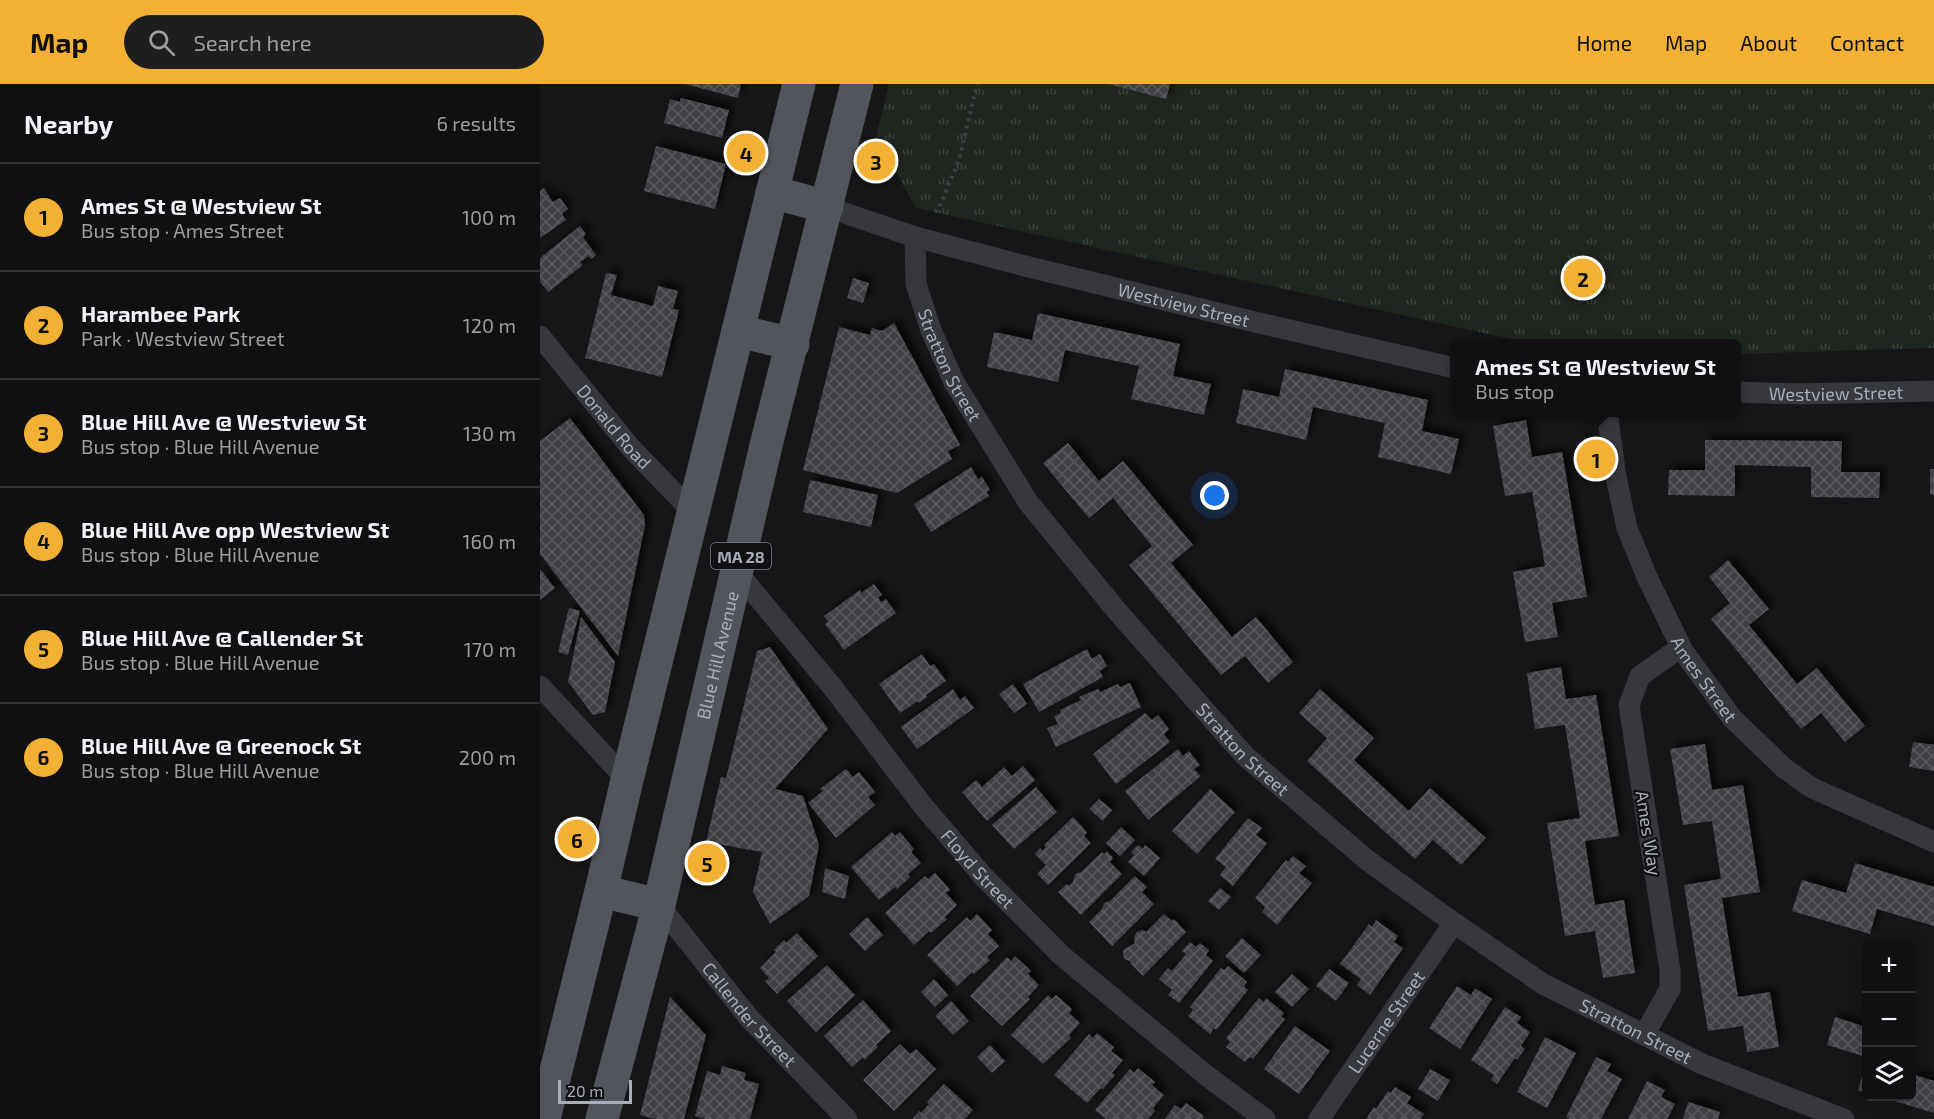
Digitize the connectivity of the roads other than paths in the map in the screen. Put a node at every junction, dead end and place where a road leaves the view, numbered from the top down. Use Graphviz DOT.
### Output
graph roads {
  1 [pos="799,84"];
  2 [pos="857,84"];
  3 [pos="772,192"];
  4 [pos="827,207"];
  5 [pos="915,237"];
  6 [pos="738,331"];
  7 [pos="540,336"];
  8 [pos="793,344"];
  9 [pos="1450,367"];
  10 [pos="1934,391"];
  11 [pos="1741,392"];
  12 [pos="1608,417"];
  13 [pos="693,512"];
  14 [pos="738,573"];
  15 [pos="1681,647"];
  16 [pos="540,686"];
  17 [pos="627,780"];
  18 [pos="1934,842"];
  19 [pos="601,891"];
  20 [pos="659,906"];
  21 [pos="1454,923"];
  22 [pos="1644,1035"];
  23 [pos="543,1109"];
  24 [pos="602,1119"];
  25 [pos="847,1119"];
  26 [pos="1265,1119"];
  27 [pos="1319,1119"];
  28 [pos="1844,1119"];
  1 -- 3 [label="main road, MA 28"];
  2 -- 4 [label="main road, Blue Hill Avenue / MA 28"];
  3 -- 4 [label="main road"];
  3 -- 6 [label="main road, MA 28"];
  4 -- 5 [label="street"];
  4 -- 8 [label="main road, Blue Hill Avenue / MA 28"];
  5 -- 9 [label="street, Westview Street"];
  5 -- 21 [label="street, Stratton Street"];
  6 -- 8 [label="main road"];
  6 -- 13 [label="main road, MA 28"];
  7 -- 13 [label="street, Donald Road"];
  8 -- 14 [label="main road, Blue Hill Avenue / MA 28"];
  10 -- 11 [label="street, Westview Street"];
  12 -- 15 [label="street, Ames Street"];
  13 -- 17 [label="main road, MA 28"];
  14 -- 20 [label="main road, Blue Hill Avenue / MA 28"];
  14 -- 26 [label="street, Floyd Street"];
  15 -- 18 [label="street, Ames Street"];
  15 -- 22 [label="street, Ames Way"];
  16 -- 17 [label="street"];
  17 -- 19 [label="main road, MA 28"];
  19 -- 20 [label="main road"];
  19 -- 23 [label="main road, MA 28"];
  20 -- 24 [label="main road, Blue Hill Avenue / MA 28"];
  20 -- 25 [label="street, Callender Street"];
  21 -- 22 [label="street, Stratton Street"];
  21 -- 27 [label="street, Lucerne Street"];
  22 -- 28 [label="street, Stratton Street"];
}
